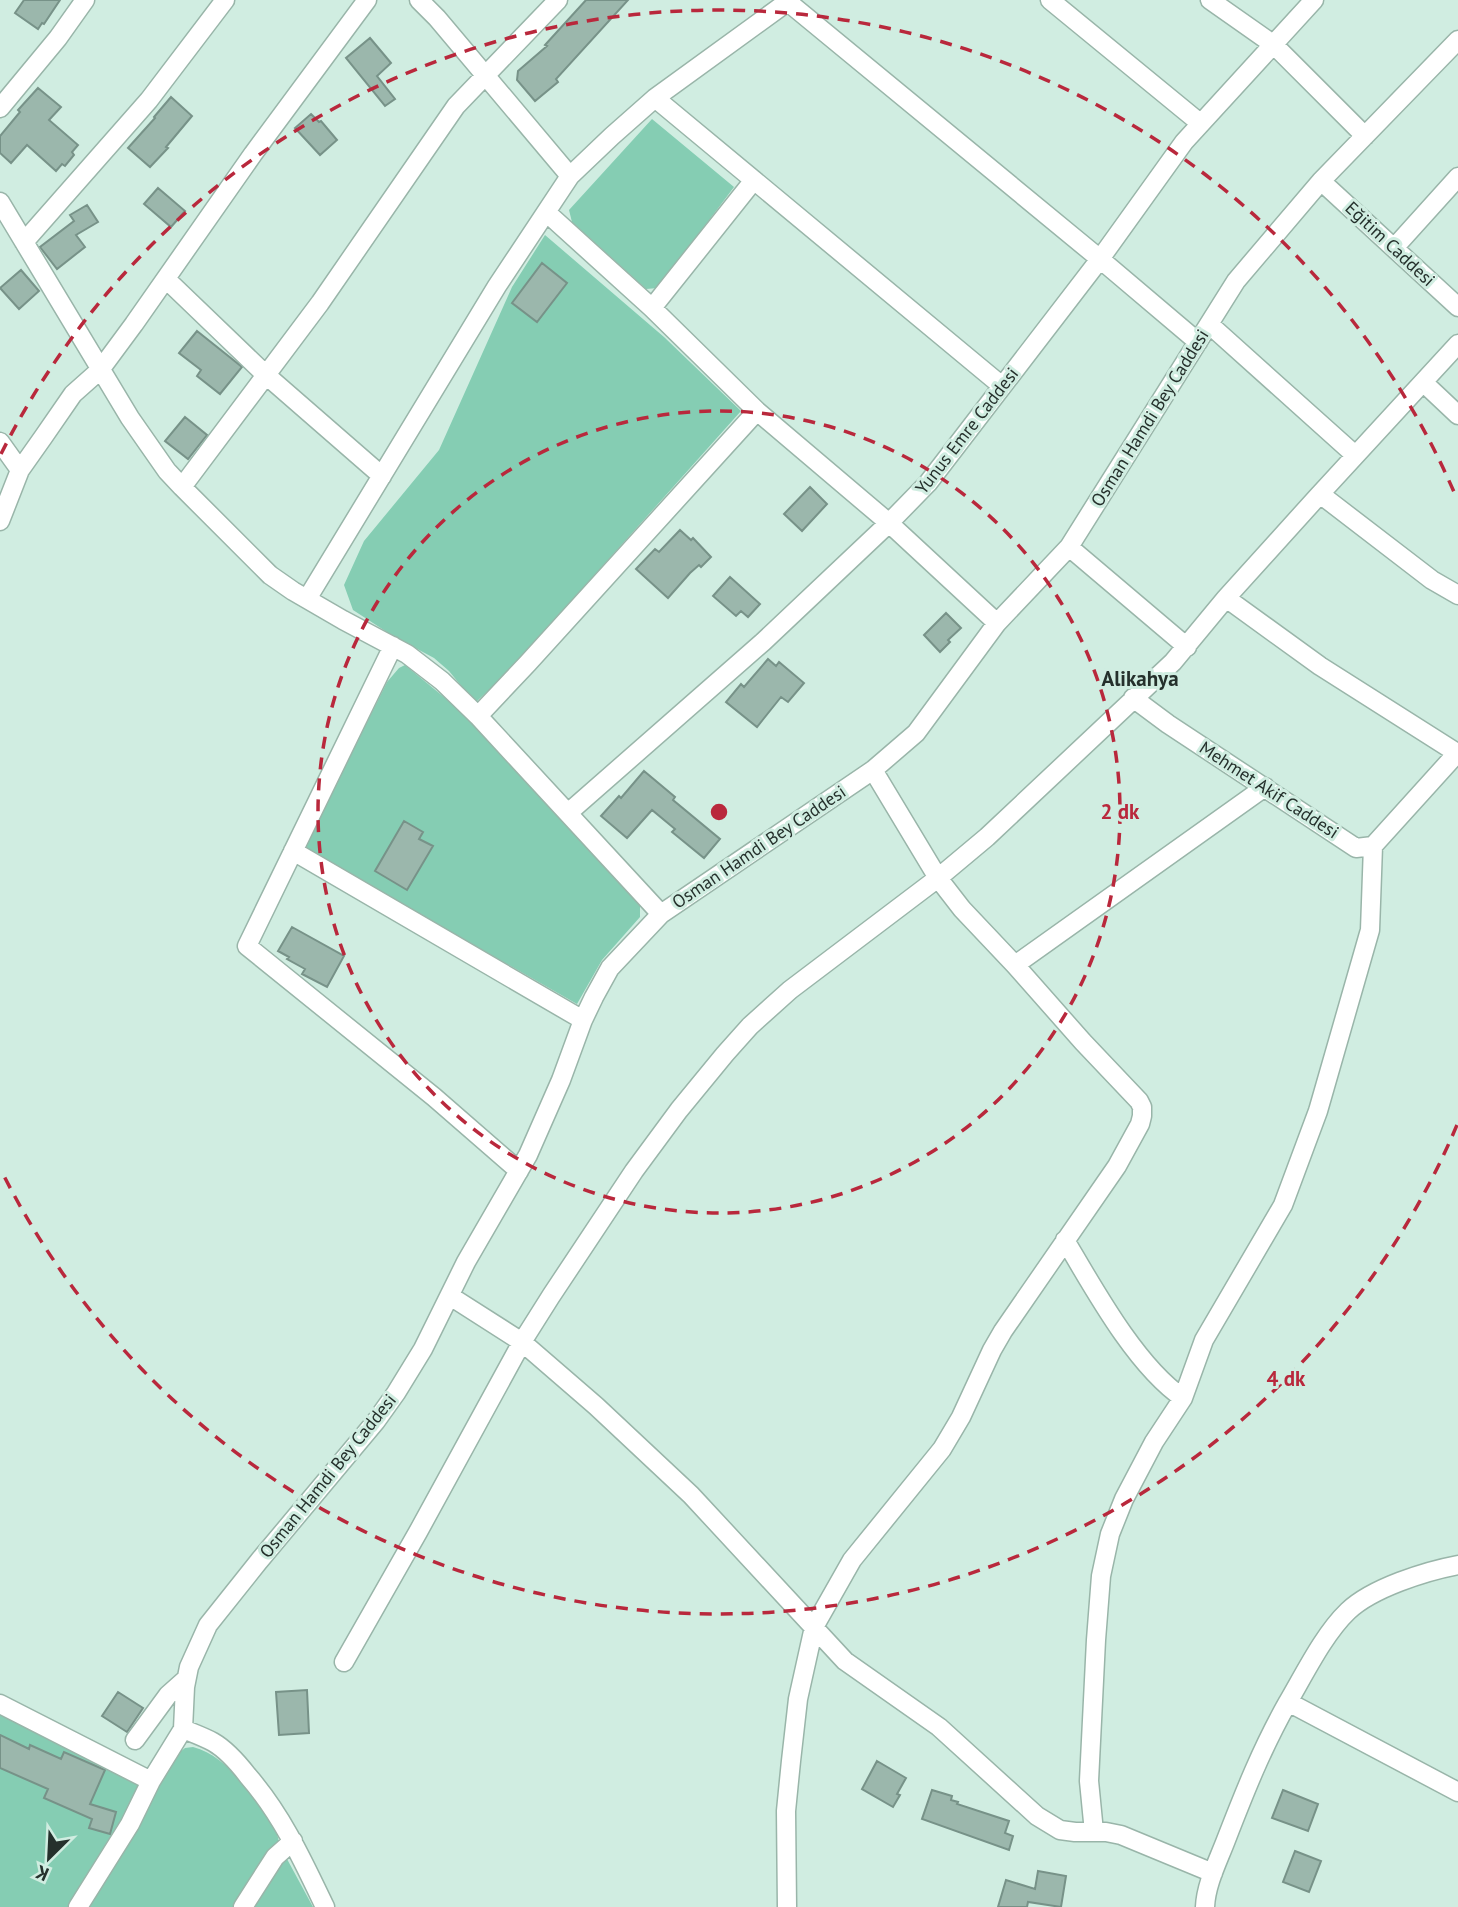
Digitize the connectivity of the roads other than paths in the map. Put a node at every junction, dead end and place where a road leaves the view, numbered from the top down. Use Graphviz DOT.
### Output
graph roads {
  1 [pos="85,0"];
  2 [pos="225,0"];
  3 [pos="367,0"];
  4 [pos="419,0"];
  5 [pos="558,0"];
  6 [pos="1050,0"];
  7 [pos="1210,0"];
  8 [pos="1314,0"];
  9 [pos="789,1"];
  10 [pos="1458,40"];
  11 [pos="1274,45"];
  12 [pos="485,76"];
  13 [pos="655,98"];
  14 [pos="0,108"];
  15 [pos="1200,123"];
  16 [pos="1365,136"];
  17 [pos="570,176"];
  18 [pos="1458,177"];
  19 [pos="754,180"];
  20 [pos="1321,181"];
  21 [pos="0,202"];
  22 [pos="546,212"];
  23 [pos="24,242"];
  24 [pos="1394,248"];
  25 [pos="1100,260"];
  26 [pos="166,279"];
  27 [pos="1458,307"];
  28 [pos="652,308"];
  29 [pos="1209,324"];
  30 [pos="1198,342"];
  31 [pos="1458,344"];
  32 [pos="100,370"];
  33 [pos="266,375"];
  34 [pos="1424,383"];
  35 [pos="1002,387"];
  36 [pos="757,411"];
  37 [pos="1458,415"];
  38 [pos="0,442"];
  39 [pos="1356,455"];
  40 [pos="20,470"];
  41 [pos="382,476"];
  42 [pos="182,487"];
  43 [pos="1321,494"];
  44 [pos="0,521"];
  45 [pos="889,523"];
  46 [pos="1069,547"];
  47 [pos="1458,595"];
  48 [pos="1226,598"];
  49 [pos="307,599"];
  50 [pos="997,623"];
  51 [pos="393,646"];
  52 [pos="1186,647"];
  53 [pos="1133,698"];
  54 [pos="478,716"];
  55 [pos="1457,752"];
  56 [pos="873,770"];
  57 [pos="1265,787"];
  58 [pos="568,814"];
  59 [pos="1373,846"];
  60 [pos="292,851"];
  61 [pos="938,878"];
  62 [pos="660,914"];
  63 [pos="1016,965"];
  64 [pos="583,1020"];
  65 [pos="519,1171"];
  66 [pos="1065,1240"];
  67 [pos="450,1296"];
  68 [pos="522,1342"];
  69 [pos="1182,1398"];
  70 [pos="1458,1565"];
  71 [pos="814,1628"];
  72 [pos="344,1662"];
  73 [pos="186,1679"];
  74 [pos="1288,1702"];
  75 [pos="0,1704"];
  76 [pos="183,1730"];
  77 [pos="135,1740"];
  78 [pos="150,1781"];
  79 [pos="1458,1793"];
  80 [pos="1094,1832"];
  81 [pos="293,1841"];
  82 [pos="1213,1873"];
  83 [pos="78,1907"];
  84 [pos="243,1907"];
  85 [pos="325,1907"];
  86 [pos="787,1907"];
  87 [pos="1205,1907"];
  1 -- 14 [label="street"];
  2 -- 23 [label="street"];
  3 -- 26 [label="street"];
  4 -- 12 [label="street"];
  5 -- 12 [label="street"];
  6 -- 15 [label="street"];
  7 -- 11 [label="street"];
  8 -- 11 [label="street, Yunus Emre Caddesi"];
  9 -- 13 [label="street"];
  9 -- 25 [label="street"];
  10 -- 16 [label="street, Osman Hamdi Bey Caddesi"];
  11 -- 15 [label="street, Yunus Emre Caddesi"];
  11 -- 16 [label="street"];
  12 -- 17 [label="street"];
  12 -- 33 [label="street"];
  13 -- 17 [label="street"];
  13 -- 19 [label="street"];
  15 -- 25 [label="street, Yunus Emre Caddesi"];
  16 -- 20 [label="street, Osman Hamdi Bey Caddesi"];
  17 -- 22 [label="street"];
  18 -- 24 [label="street"];
  19 -- 28 [label="street"];
  19 -- 35 [label="street"];
  20 -- 24 [label="street, Eğitim Caddesi"];
  20 -- 29 [label="street, Osman Hamdi Bey Caddesi"];
  21 -- 23 [label="street"];
  22 -- 28 [label="street"];
  22 -- 41 [label="street"];
  23 -- 32 [label="street"];
  24 -- 27 [label="street, Eğitim Caddesi"];
  25 -- 30 [label="street"];
  25 -- 35 [label="street, Yunus Emre Caddesi"];
  26 -- 32 [label="street"];
  26 -- 33 [label="street"];
  28 -- 36 [label="street"];
  29 -- 30 [label="street, Osman Hamdi Bey Caddesi"];
  29 -- 39 [label="street"];
  30 -- 46 [label="street, Osman Hamdi Bey Caddesi"];
  31 -- 34 [label="street"];
  32 -- 40 [label="street"];
  32 -- 42 [label="street"];
  33 -- 41 [label="street"];
  33 -- 42 [label="street"];
  34 -- 37 [label="street"];
  34 -- 39 [label="street"];
  35 -- 45 [label="street, Yunus Emre Caddesi"];
  36 -- 45 [label="street"];
  36 -- 54 [label="street"];
  38 -- 40 [label="street"];
  39 -- 43 [label="street"];
  40 -- 44 [label="street"];
  41 -- 49 [label="street"];
  42 -- 49 [label="street"];
  43 -- 47 [label="street"];
  43 -- 48 [label="street"];
  45 -- 50 [label="street"];
  45 -- 58 [label="street, Yunus Emre Caddesi"];
  46 -- 50 [label="street, Osman Hamdi Bey Caddesi"];
  46 -- 52 [label="street"];
  48 -- 52 [label="street"];
  48 -- 55 [label="street"];
  49 -- 51 [label="street"];
  50 -- 56 [label="street, Osman Hamdi Bey Caddesi"];
  51 -- 54 [label="street"];
  51 -- 60 [label="street"];
  52 -- 53 [label="street"];
  53 -- 57 [label="street, Mehmet Akif Caddesi"];
  53 -- 61 [label="street"];
  54 -- 58 [label="street"];
  55 -- 59 [label="street"];
  56 -- 61 [label="street"];
  56 -- 62 [label="street, Osman Hamdi Bey Caddesi"];
  57 -- 59 [label="street, Mehmet Akif Caddesi"];
  57 -- 63 [label="street"];
  58 -- 62 [label="street"];
  59 -- 69 [label="street"];
  60 -- 64 [label="street"];
  60 -- 65 [label="street"];
  61 -- 63 [label="street"];
  61 -- 68 [label="street"];
  62 -- 64 [label="street, Osman Hamdi Bey Caddesi"];
  63 -- 66 [label="street"];
  64 -- 65 [label="street, Osman Hamdi Bey Caddesi"];
  65 -- 67 [label="street, Osman Hamdi Bey Caddesi"];
  66 -- 69 [label="street"];
  66 -- 71 [label="street"];
  67 -- 68 [label="street"];
  67 -- 73 [label="street, Osman Hamdi Bey Caddesi"];
  68 -- 71 [label="street"];
  68 -- 72 [label="street"];
  69 -- 80 [label="street"];
  70 -- 74 [label="street"];
  71 -- 80 [label="street"];
  71 -- 86 [label="street"];
  73 -- 76 [label="street, Osman Hamdi Bey Caddesi"];
  73 -- 77 [label="street"];
  74 -- 79 [label="street"];
  74 -- 82 [label="street"];
  75 -- 78 [label="street"];
  76 -- 78 [label="street"];
  76 -- 81 [label="street"];
  78 -- 83 [label="street"];
  80 -- 82 [label="street"];
  81 -- 84 [label="street"];
  81 -- 85 [label="street"];
  82 -- 87 [label="street"];
}
